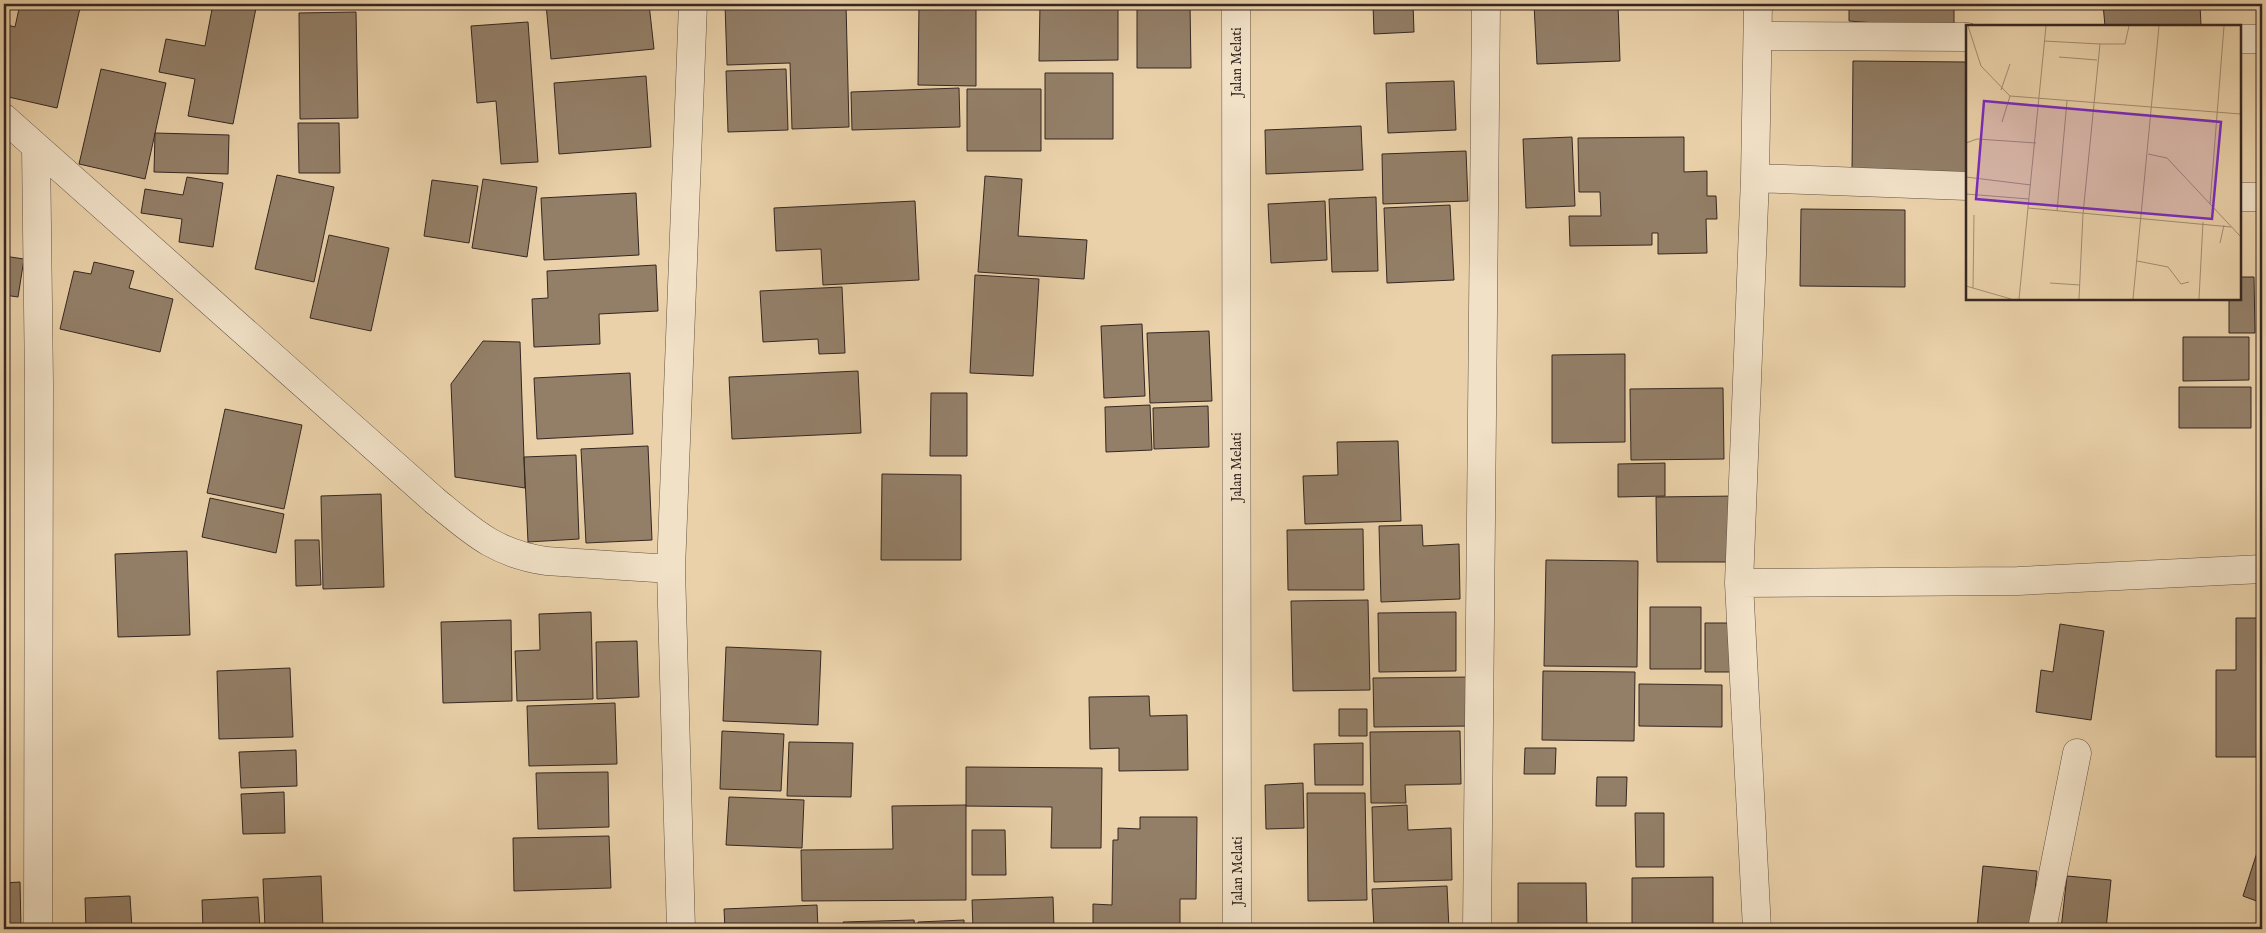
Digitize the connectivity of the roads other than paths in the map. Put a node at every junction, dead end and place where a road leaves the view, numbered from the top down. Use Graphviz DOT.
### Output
graph roads {
  1 [pos="693,4"];
  2 [pos="1236,4"];
  3 [pos="1486,4"];
  4 [pos="1758,4"];
  5 [pos="1758,36"];
  6 [pos="1966,37"];
  7 [pos="2241,38"];
  8 [pos="2262,39"];
  9 [pos="4,118"];
  10 [pos="36,148"];
  11 [pos="1755,178"];
  12 [pos="1966,186"];
  13 [pos="2241,196"];
  14 [pos="2262,197"];
  15 [pos="671,569"];
  16 [pos="2262,569"];
  17 [pos="1738,583"];
  18 [pos="2077,753"];
  19 [pos="38,929"];
  20 [pos="681,929"];
  21 [pos="1237,929"];
  22 [pos="1478,929"];
  23 [pos="1757,929"];
  24 [pos="2042,929"];
  1 -- 15 [label="street"];
  2 -- 21 [label="street, Jalan Melati"];
  3 -- 22 [label="street"];
  4 -- 5 [label="street"];
  5 -- 6 [label="street"];
  5 -- 11 [label="street"];
  7 -- 8 [label="street"];
  9 -- 10 [label="street"];
  10 -- 15 [label="street"];
  10 -- 19 [label="street"];
  11 -- 12 [label="street"];
  11 -- 17 [label="street"];
  13 -- 14 [label="street"];
  15 -- 20 [label="street"];
  16 -- 17 [label="street"];
  17 -- 23 [label="street"];
  18 -- 24 [label="street"];
}
